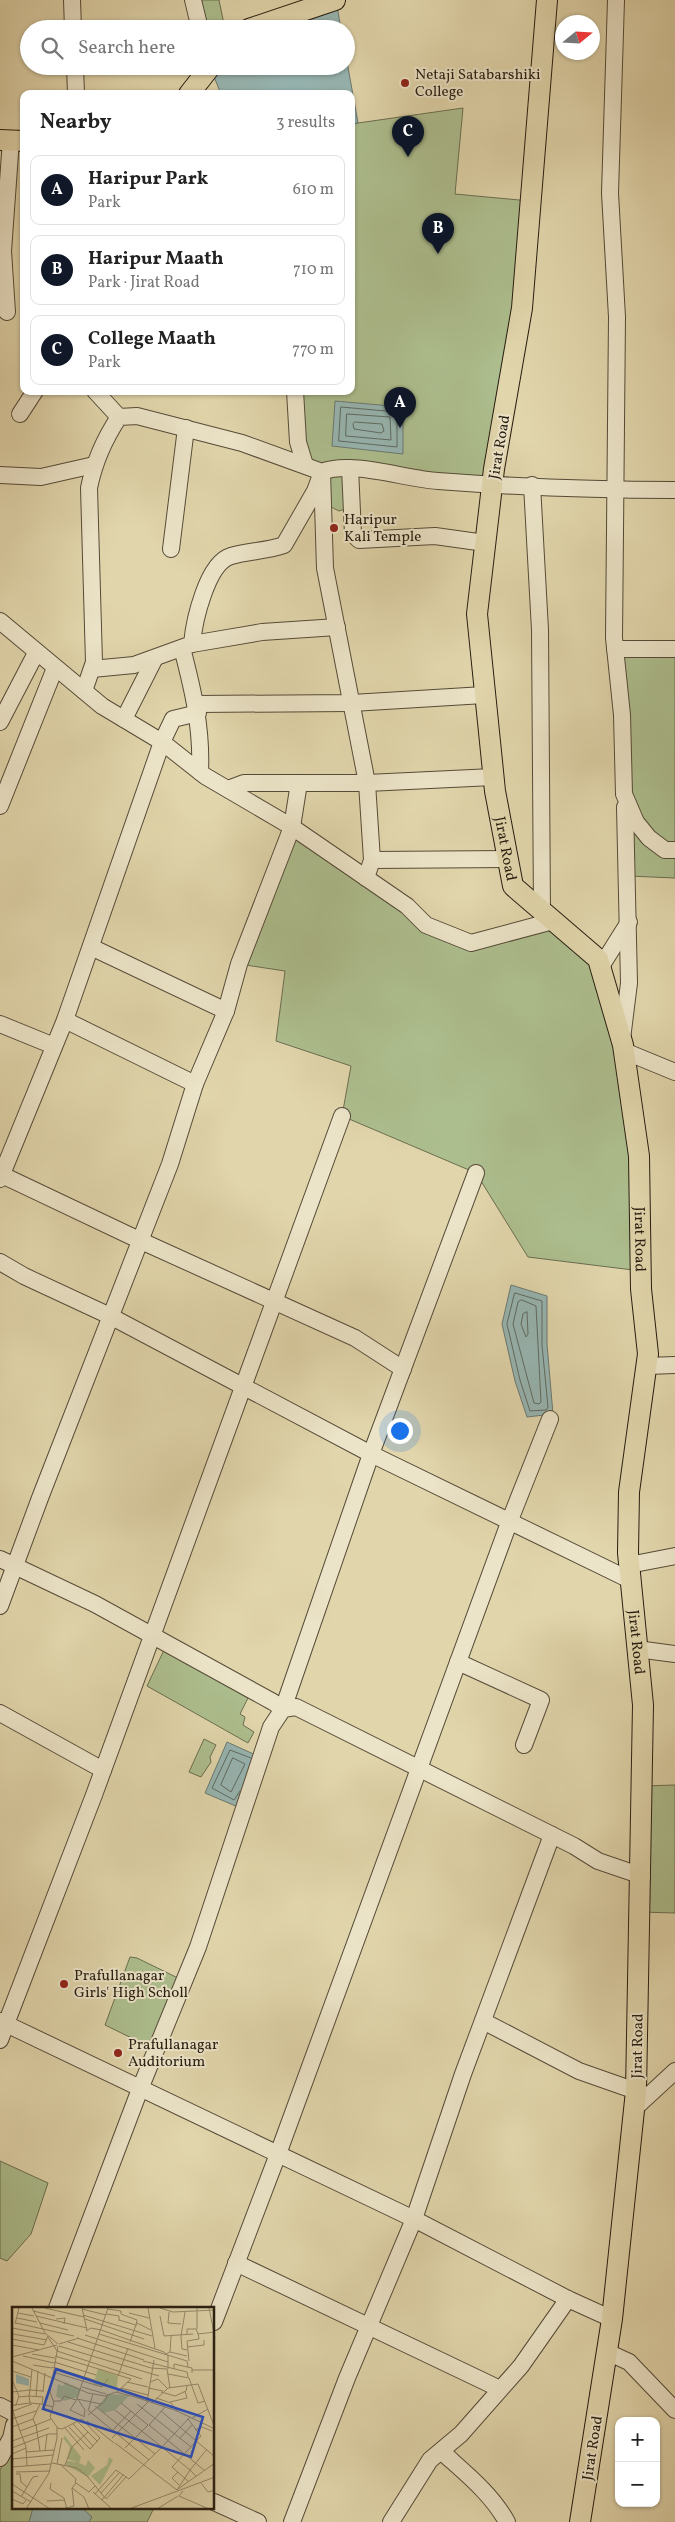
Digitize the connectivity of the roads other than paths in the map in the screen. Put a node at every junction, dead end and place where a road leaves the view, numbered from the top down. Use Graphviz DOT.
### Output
graph roads {
  1 [pos="72,0"];
  2 [pos="193,0"];
  3 [pos="335,0"];
  4 [pos="546,0"];
  5 [pos="616,0"];
  6 [pos="73,20"];
  7 [pos="198,20"];
  8 [pos="276,20"];
  9 [pos="75,75"];
  10 [pos="204,75"];
  11 [pos="76,90"];
  12 [pos="192,90"];
  13 [pos="12,140"];
  14 [pos="7,312"];
  15 [pos="33,395"];
  16 [pos="99,395"];
  17 [pos="295,395"];
  18 [pos="20,414"];
  19 [pos="119,417"];
  20 [pos="186,428"];
  21 [pos="94,465"];
  22 [pos="306,465"];
  23 [pos="350,468"];
  24 [pos="322,472"];
  25 [pos="0,475"];
  26 [pos="492,483"];
  27 [pos="532,485"];
  28 [pos="616,490"];
  29 [pos="675,490"];
  30 [pos="485,543"];
  31 [pos="171,549"];
  32 [pos="0,621"];
  33 [pos="337,627"];
  34 [pos="187,646"];
  35 [pos="615,649"];
  36 [pos="675,649"];
  37 [pos="36,653"];
  38 [pos="155,658"];
  39 [pos="55,668"];
  40 [pos="92,669"];
  41 [pos="84,691"];
  42 [pos="484,695"];
  43 [pos="352,702"];
  44 [pos="197,708"];
  45 [pos="124,719"];
  46 [pos="0,722"];
  47 [pos="162,742"];
  48 [pos="200,772"];
  49 [pos="493,778"];
  50 [pos="298,783"];
  51 [pos="367,783"];
  52 [pos="228,789"];
  53 [pos="624,794"];
  54 [pos="0,806"];
  55 [pos="292,827"];
  56 [pos="675,850"];
  57 [pos="508,859"];
  58 [pos="372,860"];
  59 [pos="366,878"];
  60 [pos="548,916"];
  61 [pos="629,922"];
  62 [pos="91,947"];
  63 [pos="600,968"];
  64 [pos="226,1011"];
  65 [pos="65,1020"];
  66 [pos="0,1024"];
  67 [pos="54,1046"];
  68 [pos="623,1046"];
  69 [pos="675,1072"];
  70 [pos="195,1084"];
  71 [pos="342,1116"];
  72 [pos="476,1173"];
  73 [pos="1,1177"];
  74 [pos="139,1240"];
  75 [pos="0,1262"];
  76 [pos="275,1300"];
  77 [pos="110,1316"];
  78 [pos="675,1365"];
  79 [pos="647,1366"];
  80 [pos="403,1369"];
  81 [pos="243,1388"];
  82 [pos="550,1419"];
  83 [pos="371,1454"];
  84 [pos="510,1520"];
  85 [pos="675,1556"];
  86 [pos="7,1563"];
  87 [pos="630,1573"];
  88 [pos="0,1606"];
  89 [pos="152,1635"];
  90 [pos="637,1649"];
  91 [pos="675,1654"];
  92 [pos="458,1662"];
  93 [pos="283,1709"];
  94 [pos="0,1713"];
  95 [pos="524,1744"];
  96 [pos="418,1768"];
  97 [pos="103,1770"];
  98 [pos="552,1835"];
  99 [pos="642,1876"];
  100 [pos="483,2021"];
  101 [pos="3,2022"];
  102 [pos="0,2040"];
  103 [pos="675,2072"];
  104 [pos="140,2089"];
  105 [pos="635,2100"];
  106 [pos="278,2154"];
  107 [pos="414,2219"];
  108 [pos="236,2263"];
  109 [pos="568,2299"];
  110 [pos="57,2307"];
  111 [pos="215,2319"];
  112 [pos="612,2319"];
  113 [pos="369,2326"];
  114 [pos="607,2352"];
  115 [pos="500,2389"];
  116 [pos="673,2405"];
  117 [pos="0,2406"];
  118 [pos="12,2412"];
  119 [pos="12,2434"];
  120 [pos="440,2451"];
  121 [pos="0,2458"];
  122 [pos="215,2502"];
  123 [pos="258,2522"];
  124 [pos="292,2522"];
  125 [pos="391,2522"];
  126 [pos="507,2522"];
  127 [pos="580,2522"];
  1 -- 6 [label="street"];
  2 -- 7 [label="street"];
  3 -- 8 [label="main road"];
  4 -- 26 [label="main road, Jirat Road"];
  5 -- 28 [label="street"];
  9 -- 11 [label="street"];
  10 -- 12 [label="main road"];
  13 -- 14 [label="street"];
  15 -- 18 [label="street"];
  16 -- 19 [label="street"];
  17 -- 22 [label="street"];
  19 -- 20 [label="street"];
  19 -- 21 [label="street"];
  20 -- 22 [label="street"];
  20 -- 31 [label="street"];
  21 -- 25 [label="street"];
  21 -- 40 [label="street"];
  22 -- 24 [label="street"];
  23 -- 24 [label="street"];
  23 -- 26 [label="street"];
  23 -- 30 [label="street"];
  24 -- 33 [label="street"];
  24 -- 34 [label="street"];
  26 -- 27 [label="street"];
  26 -- 30 [label="main road, Jirat Road"];
  27 -- 28 [label="street"];
  27 -- 60 [label="street"];
  28 -- 29 [label="street"];
  28 -- 35 [label="street"];
  30 -- 42 [label="main road, Jirat Road"];
  32 -- 37 [label="street"];
  33 -- 34 [label="street"];
  33 -- 43 [label="street"];
  34 -- 38 [label="street"];
  34 -- 44 [label="street"];
  35 -- 36 [label="street"];
  35 -- 53 [label="street"];
  37 -- 39 [label="street"];
  37 -- 46 [label="street"];
  38 -- 40 [label="street"];
  38 -- 45 [label="street"];
  39 -- 41 [label="street"];
  39 -- 54 [label="street"];
  40 -- 41 [label="street"];
  41 -- 45 [label="street"];
  42 -- 43 [label="street"];
  42 -- 49 [label="main road, Jirat Road"];
  43 -- 44 [label="street"];
  43 -- 51 [label="street"];
  44 -- 47 [label="street"];
  44 -- 48 [label="street"];
  45 -- 47 [label="street"];
  47 -- 48 [label="street"];
  47 -- 62 [label="street"];
  48 -- 52 [label="street"];
  49 -- 51 [label="street"];
  49 -- 57 [label="main road, Jirat Road"];
  50 -- 51 [label="street"];
  50 -- 52 [label="street"];
  50 -- 55 [label="street"];
  51 -- 58 [label="street"];
  52 -- 55 [label="street"];
  53 -- 56 [label="street"];
  53 -- 61 [label="street"];
  55 -- 59 [label="street"];
  55 -- 64 [label="street"];
  57 -- 58 [label="street"];
  57 -- 60 [label="main road, Jirat Road"];
  58 -- 59 [label="street"];
  59 -- 60 [label="street"];
  60 -- 63 [label="main road, Jirat Road"];
  61 -- 63 [label="street"];
  61 -- 68 [label="street"];
  62 -- 64 [label="street"];
  62 -- 65 [label="street"];
  63 -- 68 [label="main road, Jirat Road"];
  64 -- 70 [label="street"];
  65 -- 67 [label="street"];
  65 -- 70 [label="street"];
  66 -- 67 [label="street"];
  67 -- 73 [label="street"];
  68 -- 69 [label="street"];
  68 -- 79 [label="main road, Jirat Road"];
  70 -- 74 [label="street"];
  71 -- 76 [label="street"];
  72 -- 80 [label="street"];
  73 -- 74 [label="street"];
  74 -- 76 [label="street"];
  74 -- 77 [label="street"];
  75 -- 77 [label="street"];
  76 -- 80 [label="street"];
  76 -- 81 [label="street"];
  77 -- 81 [label="street"];
  77 -- 86 [label="street"];
  78 -- 79 [label="street"];
  79 -- 87 [label="main road, Jirat Road"];
  80 -- 83 [label="street"];
  81 -- 83 [label="street"];
  81 -- 89 [label="street"];
  82 -- 84 [label="street"];
  83 -- 84 [label="street"];
  83 -- 93 [label="street"];
  84 -- 87 [label="street"];
  84 -- 92 [label="street"];
  85 -- 87 [label="street"];
  86 -- 88 [label="street"];
  86 -- 89 [label="street"];
  87 -- 90 [label="main road, Jirat Road"];
  89 -- 93 [label="street"];
  89 -- 97 [label="street"];
  90 -- 91 [label="street"];
  90 -- 99 [label="main road, Jirat Road"];
  92 -- 95 [label="street"];
  92 -- 96 [label="street"];
  93 -- 96 [label="street"];
  93 -- 104 [label="street"];
  94 -- 97 [label="street"];
  96 -- 98 [label="street"];
  96 -- 106 [label="street"];
  97 -- 101 [label="street"];
  98 -- 99 [label="street"];
  98 -- 100 [label="street"];
  99 -- 105 [label="main road, Jirat Road"];
  100 -- 105 [label="street"];
  100 -- 107 [label="street"];
  101 -- 102 [label="street"];
  101 -- 104 [label="street"];
  103 -- 105 [label="street"];
  104 -- 106 [label="street"];
  104 -- 110 [label="street"];
  105 -- 112 [label="main road, Jirat Road"];
  106 -- 107 [label="street"];
  106 -- 108 [label="street"];
  107 -- 109 [label="street"];
  107 -- 113 [label="street"];
  108 -- 111 [label="street"];
  108 -- 113 [label="street"];
  109 -- 112 [label="street"];
  109 -- 115 [label="street"];
  112 -- 114 [label="main road, Jirat Road"];
  113 -- 115 [label="street"];
  113 -- 124 [label="street"];
  114 -- 116 [label="street"];
  114 -- 127 [label="main road, Jirat Road"];
  115 -- 120 [label="street"];
  117 -- 118 [label="street"];
  119 -- 121 [label="street"];
  120 -- 125 [label="street"];
  120 -- 126 [label="street"];
  122 -- 123 [label="street"];
}
